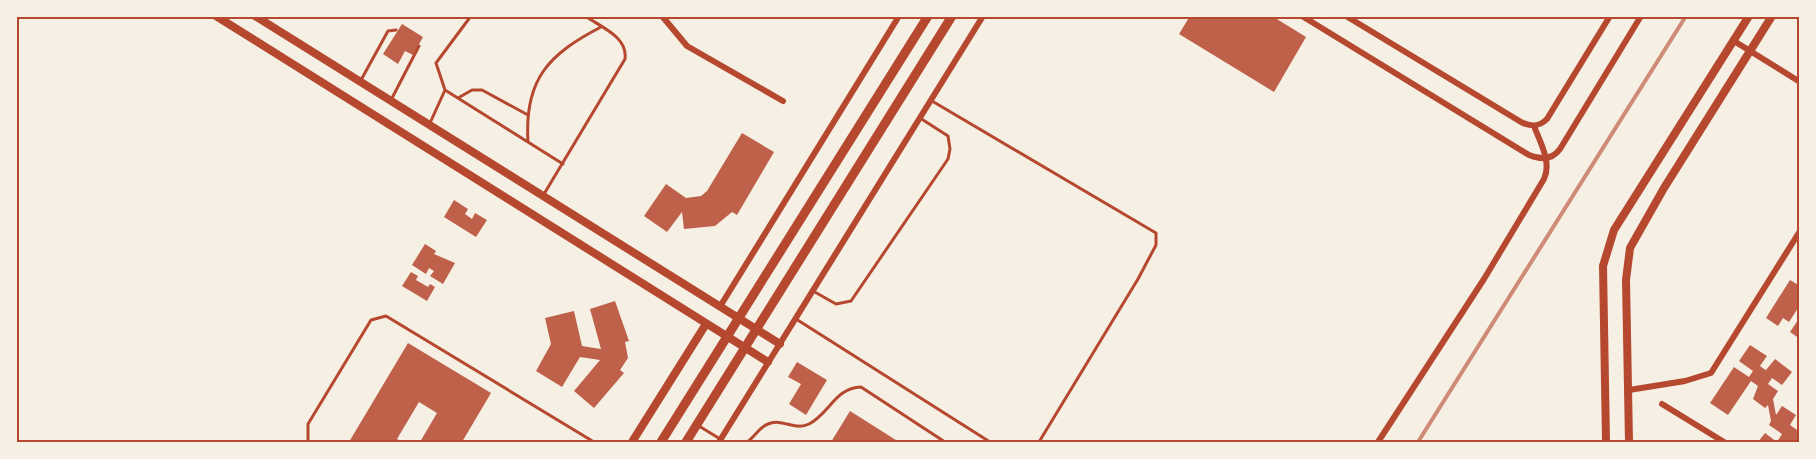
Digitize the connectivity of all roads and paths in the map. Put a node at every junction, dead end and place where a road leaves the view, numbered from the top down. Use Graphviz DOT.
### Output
graph roads {
  1 [pos="216,16"];
  2 [pos="255,16"];
  3 [pos="471,16"];
  4 [pos="585,16"];
  5 [pos="663,16"];
  6 [pos="899,16"];
  7 [pos="928,16"];
  8 [pos="952,16"];
  9 [pos="983,16"];
  10 [pos="1302,16"];
  11 [pos="1346,16"];
  12 [pos="1610,16"];
  13 [pos="1641,16"];
  14 [pos="1749,16"];
  15 [pos="1772,16"];
  16 [pos="601,27"];
  17 [pos="396,30"];
  18 [pos="1734,41"];
  19 [pos="419,46"];
  20 [pos="1750,51"];
  21 [pos="360,81"];
  22 [pos="1800,82"];
  23 [pos="445,90"];
  24 [pos="457,98"];
  25 [pos="931,100"];
  26 [pos="391,101"];
  27 [pos="783,101"];
  28 [pos="528,115"];
  29 [pos="920,118"];
  30 [pos="429,124"];
  31 [pos="1534,126"];
  32 [pos="528,142"];
  33 [pos="1546,159"];
  34 [pos="563,164"];
  35 [pos="543,195"];
  36 [pos="1800,231"];
  37 [pos="813,291"];
  38 [pos="721,305"];
  39 [pos="741,318"];
  40 [pos="795,318"];
  41 [pos="706,324"];
  42 [pos="758,328"];
  43 [pos="727,337"];
  44 [pos="780,344"];
  45 [pos="744,347"];
  46 [pos="768,362"];
  47 [pos="1629,390"];
  48 [pos="1662,404"];
  49 [pos="697,424"];
  50 [pos="308,442"];
  51 [pos="594,442"];
  52 [pos="632,442"];
  53 [pos="661,442"];
  54 [pos="686,442"];
  55 [pos="721,442"];
  56 [pos="750,442"];
  57 [pos="945,442"];
  58 [pos="990,442"];
  59 [pos="1039,442"];
  60 [pos="1377,442"];
  61 [pos="1606,442"];
  62 [pos="1629,442"];
  63 [pos="1724,442"];
  1 -- 41 [label="street"];
  2 -- 21 [label="street"];
  3 -- 23 [label="lane"];
  4 -- 16 [label="lane"];
  5 -- 27 [label="street"];
  6 -- 38 [label="street"];
  7 -- 39 [label="main road"];
  8 -- 42 [label="main road"];
  9 -- 25 [label="street"];
  10 -- 33 [label="street"];
  11 -- 31 [label="street"];
  12 -- 31 [label="street"];
  13 -- 33 [label="street"];
  14 -- 18 [label="street"];
  15 -- 20 [label="street"];
  16 -- 28 [label="lane"];
  16 -- 34 [label="lane"];
  17 -- 21 [label="lane"];
  18 -- 20 [label="street"];
  18 -- 61 [label="street"];
  19 -- 26 [label="lane"];
  20 -- 22 [label="street"];
  20 -- 47 [label="street"];
  21 -- 26 [label="street"];
  23 -- 24 [label="lane"];
  23 -- 30 [label="lane"];
  24 -- 28 [label="lane"];
  24 -- 32 [label="lane"];
  25 -- 29 [label="street"];
  25 -- 59 [label="lane"];
  26 -- 30 [label="street"];
  28 -- 32 [label="lane"];
  29 -- 37 [label="street"];
  29 -- 37 [label="lane"];
  30 -- 35 [label="street"];
  31 -- 33 [label="street"];
  32 -- 34 [label="lane"];
  33 -- 60 [label="street"];
  34 -- 35 [label="lane"];
  35 -- 38 [label="street"];
  36 -- 47 [label="street"];
  37 -- 40 [label="street"];
  38 -- 39 [label="street"];
  39 -- 42 [label="street"];
  39 -- 43 [label="main road"];
  40 -- 44 [label="street"];
  40 -- 58 [label="lane"];
  41 -- 43 [label="street"];
  41 -- 52 [label="street"];
  42 -- 44 [label="street"];
  42 -- 45 [label="main road"];
  43 -- 45 [label="street"];
  43 -- 53 [label="main road"];
  44 -- 46 [label="street"];
  45 -- 46 [label="street"];
  45 -- 49 [label="main road"];
  46 -- 55 [label="street"];
  47 -- 62 [label="street"];
  48 -- 63 [label="street"];
  49 -- 54 [label="main road"];
  49 -- 55 [label="lane"];
  50 -- 51 [label="lane"];
  56 -- 57 [label="lane"];
}
